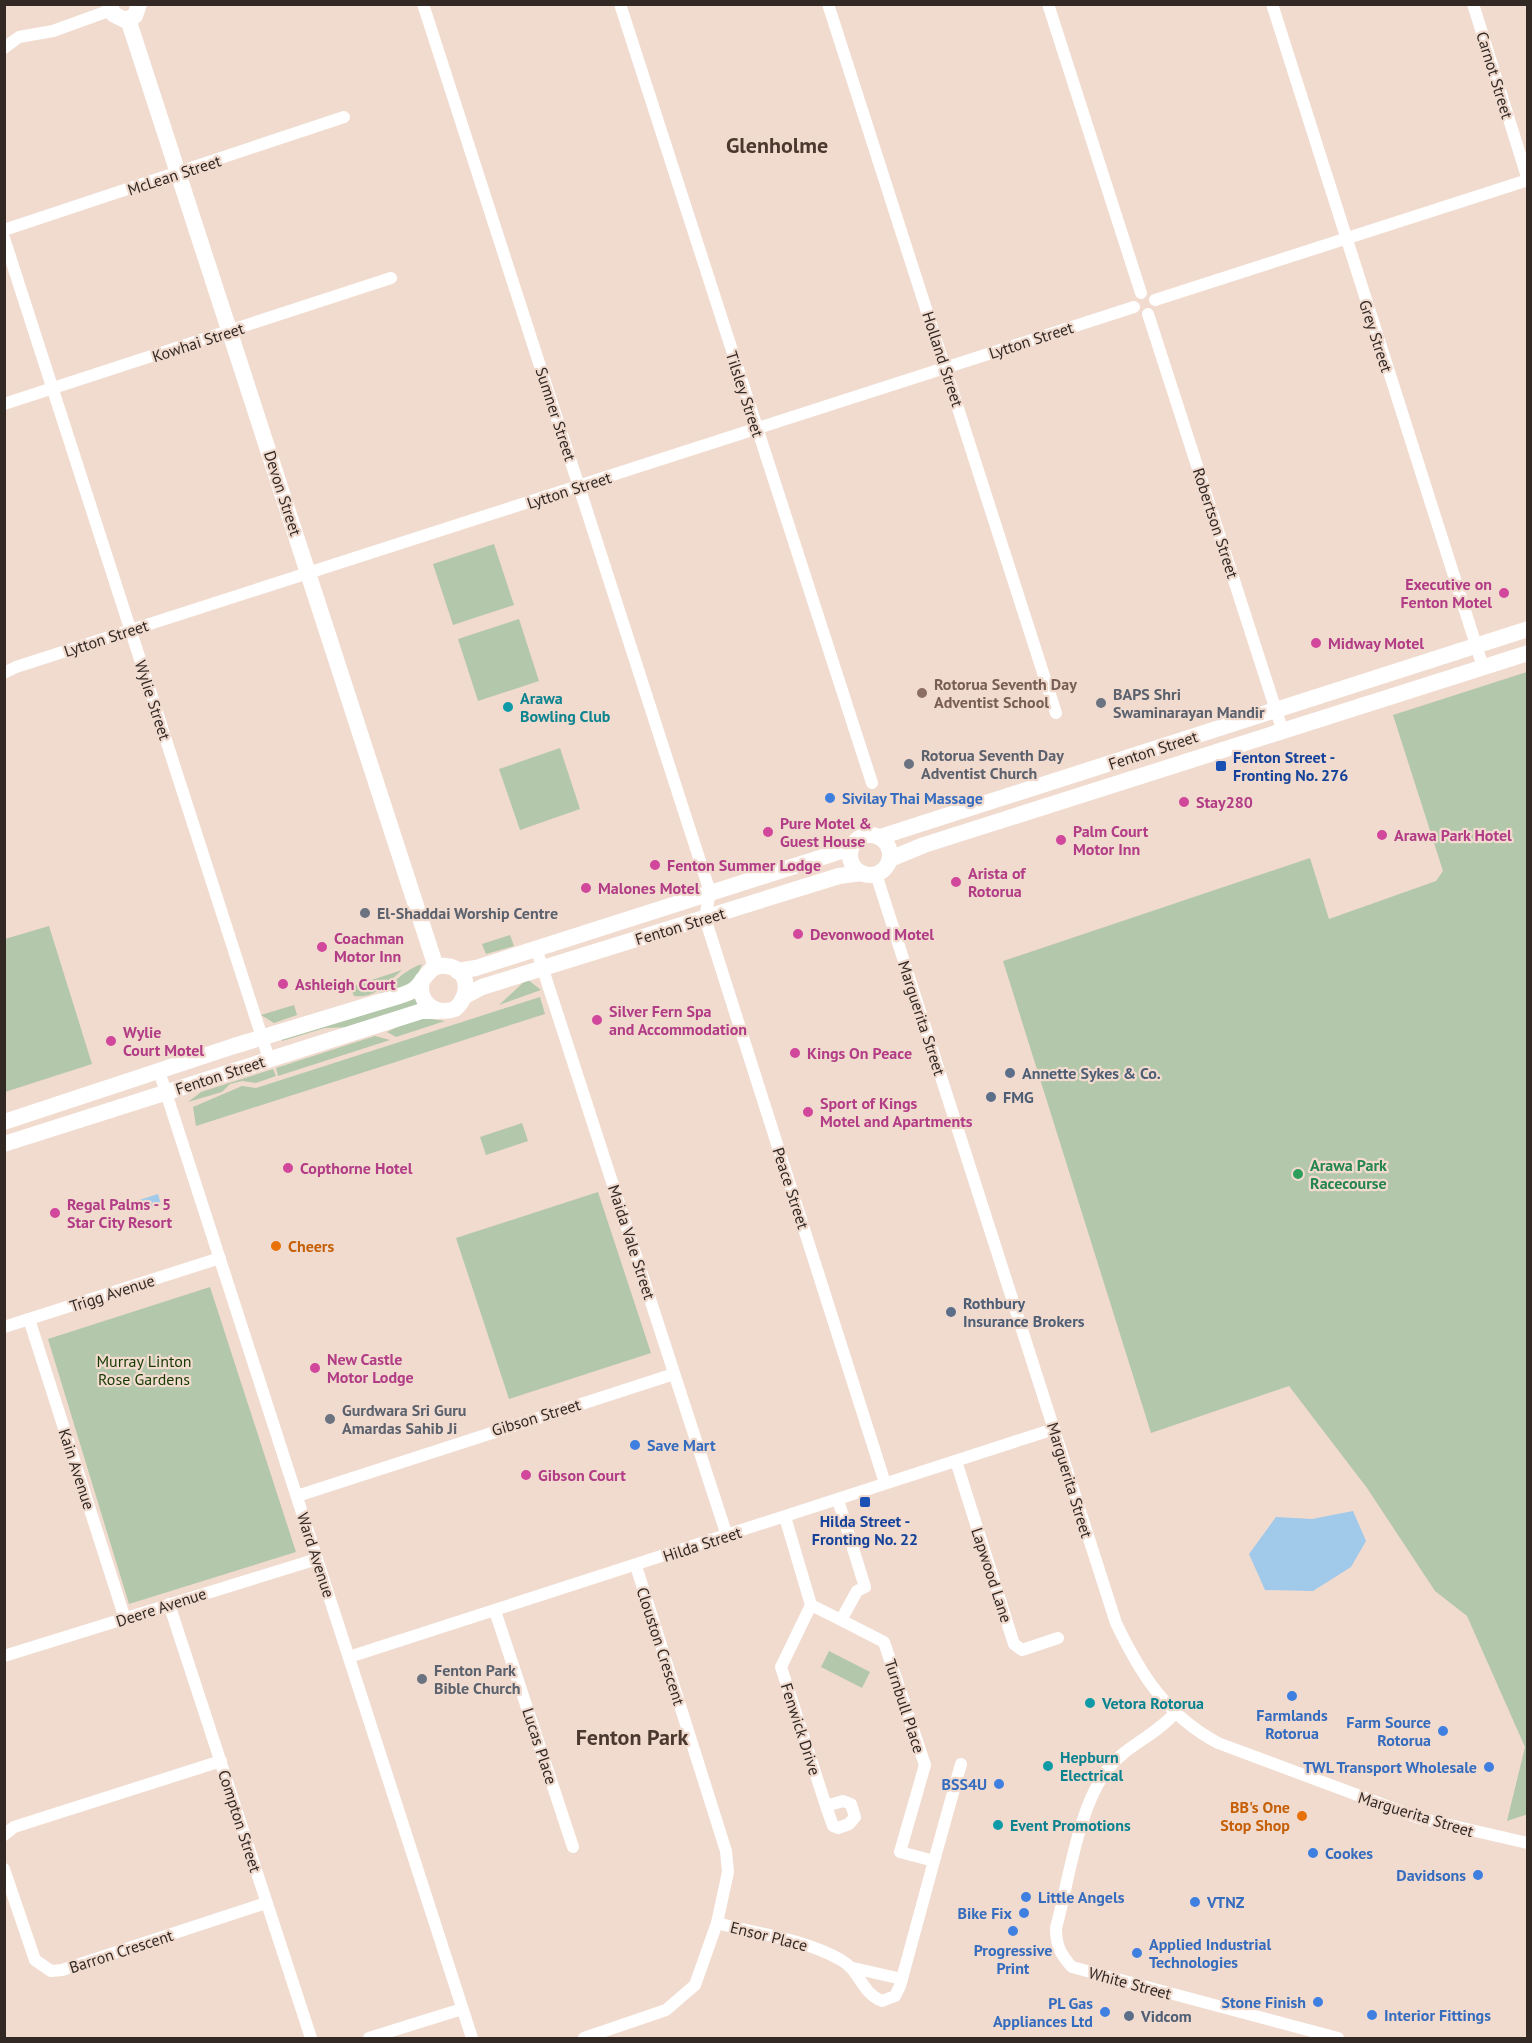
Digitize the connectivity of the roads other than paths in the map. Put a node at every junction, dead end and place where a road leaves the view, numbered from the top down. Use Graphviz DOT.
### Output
graph roads {
  1 [pos="139,4"];
  2 [pos="423,4"];
  3 [pos="620,4"];
  4 [pos="828,4"];
  5 [pos="1048,4"];
  6 [pos="1272,4"];
  7 [pos="1473,4"];
  8 [pos="111,7"];
  9 [pos="128,19"];
  10 [pos="4,48"];
  11 [pos="344,117"];
  12 [pos="180,173"];
  13 [pos="1527,180"];
  14 [pos="4,230"];
  15 [pos="1345,237"];
  16 [pos="4,238"];
  17 [pos="391,278"];
  18 [pos="1141,293"];
  19 [pos="1155,300"];
  20 [pos="1134,307"];
  21 [pos="1148,314"];
  22 [pos="231,331"];
  23 [pos="945,367"];
  24 [pos="53,389"];
  25 [pos="4,404"];
  26 [pos="756,430"];
  27 [pos="579,487"];
  28 [pos="309,573"];
  29 [pos="1527,629"];
  30 [pos="130,630"];
  31 [pos="1476,646"];
  32 [pos="1527,653"];
  33 [pos="1483,668"];
  34 [pos="4,673"];
  35 [pos="1277,710"];
  36 [pos="1056,713"];
  37 [pos="1283,732"];
  38 [pos="1076,775"];
  39 [pos="872,783"];
  40 [pos="1083,797"];
  41 [pos="880,837"];
  42 [pos="851,849"];
  43 [pos="890,859"];
  44 [pos="869,874"];
  45 [pos="711,892"];
  46 [pos="705,918"];
  47 [pos="536,948"];
  48 [pos="436,967"];
  49 [pos="543,969"];
  50 [pos="458,970"];
  51 [pos="422,980"];
  52 [pos="465,996"];
  53 [pos="437,1011"];
  54 [pos="262,1038"];
  55 [pos="269,1059"];
  56 [pos="159,1071"];
  57 [pos="167,1093"];
  58 [pos="4,1122"];
  59 [pos="4,1144"];
  60 [pos="220,1258"];
  61 [pos="29,1319"];
  62 [pos="4,1328"];
  63 [pos="674,1374"];
  64 [pos="1054,1429"];
  65 [pos="956,1461"];
  66 [pos="885,1483"];
  67 [pos="297,1496"];
  68 [pos="838,1500"];
  69 [pos="785,1517"];
  70 [pos="727,1536"];
  71 [pos="317,1559"];
  72 [pos="636,1566"];
  73 [pos="169,1604"];
  74 [pos="811,1605"];
  75 [pos="495,1611"];
  76 [pos="125,1619"];
  77 [pos="842,1620"];
  78 [pos="1059,1638"];
  79 [pos="4,1656"];
  80 [pos="349,1658"];
  81 [pos="1174,1714"];
  82 [pos="221,1761"];
  83 [pos="961,1764"];
  84 [pos="826,1806"];
  85 [pos="4,1835"];
  86 [pos="1527,1844"];
  87 [pos="573,1846"];
  88 [pos="934,1861"];
  89 [pos="4,1869"];
  90 [pos="266,1903"];
  91 [pos="717,1923"];
  92 [pos="853,1968"];
  93 [pos="902,1979"];
  94 [pos="462,2009"];
  95 [pos="311,2038"];
  96 [pos="369,2038"];
  97 [pos="472,2038"];
  98 [pos="584,2038"];
  99 [pos="1338,2038"];
  1 -- 9 [label="main road"];
  2 -- 27 [label="street, Sumner Street"];
  3 -- 26 [label="street, Tilsley Street"];
  4 -- 23 [label="street, Holland Street"];
  5 -- 18 [label="street"];
  6 -- 15 [label="street, Grey Street"];
  7 -- 13 [label="street, Carnot Street"];
  8 -- 9 [label="main road"];
  8 -- 10 [label="street"];
  9 -- 12 [label="main road, Devon Street"];
  11 -- 12 [label="street, McLean Street"];
  12 -- 14 [label="street, McLean Street"];
  12 -- 22 [label="main road, Devon Street"];
  13 -- 15 [label="street"];
  15 -- 19 [label="street"];
  15 -- 31 [label="street, Grey Street"];
  16 -- 24 [label="street, Wylie Street"];
  17 -- 22 [label="street, Kowhai Street"];
  18 -- 19 [label="street"];
  18 -- 20 [label="street"];
  19 -- 21 [label="street"];
  20 -- 21 [label="street"];
  20 -- 23 [label="street, Lytton Street"];
  21 -- 35 [label="street, Robertson Street"];
  22 -- 24 [label="street, Kowhai Street"];
  22 -- 28 [label="main road, Devon Street"];
  23 -- 26 [label="street, Lytton Street"];
  23 -- 36 [label="street, Holland Street"];
  24 -- 25 [label="street, Kowhai Street"];
  24 -- 30 [label="street, Wylie Street"];
  26 -- 27 [label="street, Lytton Street"];
  26 -- 39 [label="street, Tilsley Street"];
  27 -- 28 [label="street, Lytton Street"];
  27 -- 45 [label="street, Sumner Street"];
  28 -- 30 [label="street, Lytton Street"];
  28 -- 48 [label="main road, Devon Street"];
  29 -- 31 [label="main road, Fenton Street"];
  30 -- 34 [label="street, Lytton Street"];
  30 -- 54 [label="street, Wylie Street"];
  31 -- 33 [label="street, Grey Street"];
  31 -- 35 [label="main road, Fenton Street"];
  32 -- 33 [label="main road, Fenton Street"];
  33 -- 37 [label="main road, Fenton Street"];
  35 -- 37 [label="street, Robertson Street"];
  35 -- 38 [label="main road, Fenton Street"];
  37 -- 40 [label="main road, Fenton Street"];
  38 -- 40 [label="main road"];
  38 -- 41 [label="main road, Fenton Street"];
  40 -- 43 [label="main road, Fenton Street"];
  41 -- 42 [label="main road"];
  41 -- 43 [label="main road"];
  42 -- 44 [label="main road"];
  42 -- 45 [label="main road, Fenton Street"];
  43 -- 44 [label="main road"];
  44 -- 46 [label="main road, Fenton Street"];
  44 -- 64 [label="street, Marguerita Street"];
  45 -- 46 [label="street"];
  45 -- 47 [label="main road, Fenton Street"];
  46 -- 49 [label="main road, Fenton Street"];
  46 -- 66 [label="street, Peace Street"];
  47 -- 49 [label="street, Maida Vale Street"];
  47 -- 50 [label="main road, Fenton Street"];
  48 -- 50 [label="main road"];
  48 -- 51 [label="main road"];
  49 -- 52 [label="main road, Fenton Street"];
  49 -- 63 [label="street, Maida Vale Street"];
  50 -- 52 [label="main road"];
  51 -- 53 [label="main road"];
  51 -- 54 [label="main road, Fenton Street"];
  52 -- 53 [label="main road"];
  53 -- 55 [label="main road, Fenton Street"];
  54 -- 55 [label="street, Wylie Street"];
  54 -- 56 [label="main road, Fenton Street"];
  55 -- 57 [label="main road, Fenton Street"];
  56 -- 57 [label="street, Ward Avenue"];
  56 -- 58 [label="main road, Fenton Street"];
  57 -- 59 [label="main road, Fenton Street"];
  57 -- 60 [label="street, Ward Avenue"];
  60 -- 61 [label="street, Trigg Avenue"];
  60 -- 67 [label="street, Ward Avenue"];
  61 -- 62 [label="street, Trigg Avenue"];
  61 -- 76 [label="street, Kain Avenue"];
  63 -- 67 [label="street, Gibson Street"];
  63 -- 70 [label="street, Maida Vale Street"];
  64 -- 65 [label="street, Hilda Street"];
  64 -- 81 [label="street, Marguerita Street"];
  65 -- 66 [label="street, Hilda Street"];
  65 -- 78 [label="street, Lapwood Lane"];
  66 -- 68 [label="street, Hilda Street"];
  67 -- 71 [label="street, Ward Avenue"];
  68 -- 69 [label="street, Hilda Street"];
  68 -- 77 [label="street"];
  69 -- 70 [label="street, Hilda Street"];
  69 -- 74 [label="street"];
  70 -- 72 [label="street, Hilda Street"];
  71 -- 73 [label="street, Deere Avenue"];
  71 -- 80 [label="street, Ward Avenue"];
  72 -- 75 [label="street, Hilda Street"];
  72 -- 91 [label="street, Clouston Crescent"];
  73 -- 76 [label="street, Deere Avenue"];
  73 -- 82 [label="street, Compton Street"];
  74 -- 77 [label="street, Turnbull Place"];
  74 -- 84 [label="street, Fenwick Drive"];
  75 -- 80 [label="street, Hilda Street"];
  75 -- 87 [label="street, Lucas Place"];
  76 -- 79 [label="street, Deere Avenue"];
  77 -- 88 [label="street, Turnbull Place"];
  80 -- 94 [label="street, Ward Avenue"];
  81 -- 86 [label="street, Marguerita Street"];
  81 -- 99 [label="street, White Street"];
  82 -- 85 [label="street"];
  82 -- 90 [label="street, Compton Street"];
  83 -- 88 [label="street"];
  88 -- 93 [label="street"];
  89 -- 90 [label="street, Barron Crescent"];
  90 -- 95 [label="street, Compton Street"];
  91 -- 92 [label="street, Ensor Place"];
  91 -- 98 [label="street, Clouston Crescent"];
  92 -- 93 [label="street"];
  92 -- 93 [label="street"];
  94 -- 96 [label="street"];
  94 -- 97 [label="street, Ward Avenue"];
}
